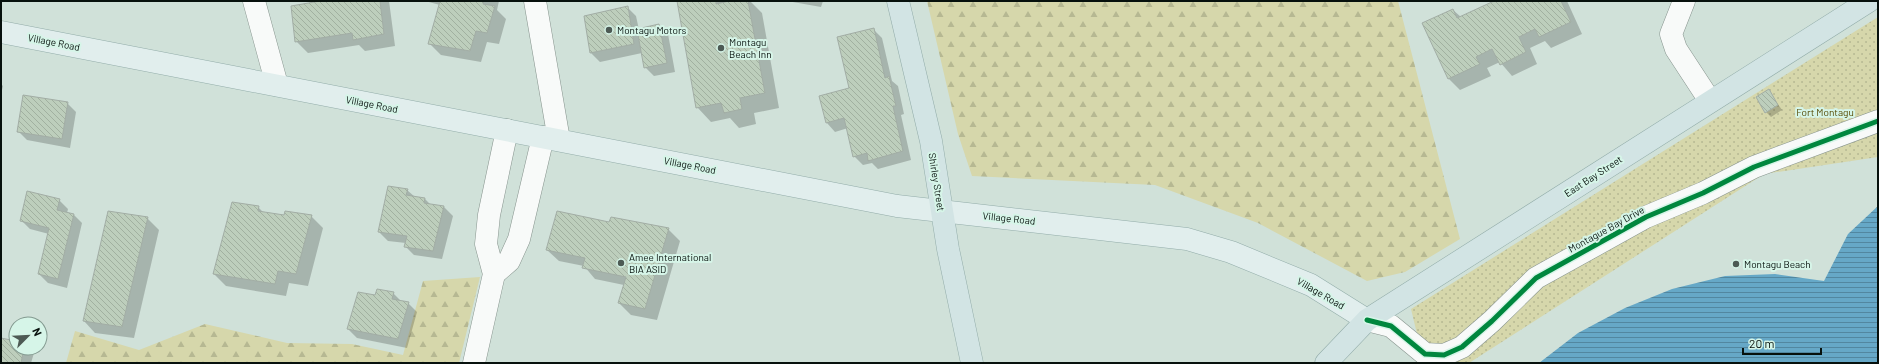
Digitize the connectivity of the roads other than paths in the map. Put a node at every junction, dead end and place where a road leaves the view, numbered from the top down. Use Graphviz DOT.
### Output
graph roads {
  1 [pos="254,1"];
  2 [pos="535,1"];
  3 [pos="898,1"];
  4 [pos="1684,1"];
  5 [pos="1863,3"];
  6 [pos="1,32"];
  7 [pos="277,85"];
  8 [pos="1710,101"];
  9 [pos="1878,121"];
  10 [pos="506,130"];
  11 [pos="551,138"];
  12 [pos="941,212"];
  13 [pos="494,274"];
  14 [pos="1367,320"];
  15 [pos="474,363"];
  16 [pos="972,363"];
  17 [pos="1326,363"];
  1 -- 7 [label="street"];
  2 -- 11 [label="street"];
  3 -- 12 [label="highway, Shirley Street"];
  4 -- 8 [label="street"];
  5 -- 8 [label="highway, East Bay Street"];
  6 -- 7 [label="main road, Village Road"];
  7 -- 10 [label="main road, Village Road"];
  8 -- 14 [label="highway, East Bay Street"];
  9 -- 14 [label="street, Montague Bay Drive"];
  10 -- 11 [label="main road, Village Road"];
  10 -- 13 [label="street"];
  11 -- 12 [label="main road, Village Road"];
  11 -- 13 [label="street"];
  12 -- 14 [label="main road, Village Road"];
  12 -- 16 [label="highway, Shirley Street"];
  13 -- 15 [label="street"];
  14 -- 17 [label="highway, East Bay Street"];
}
